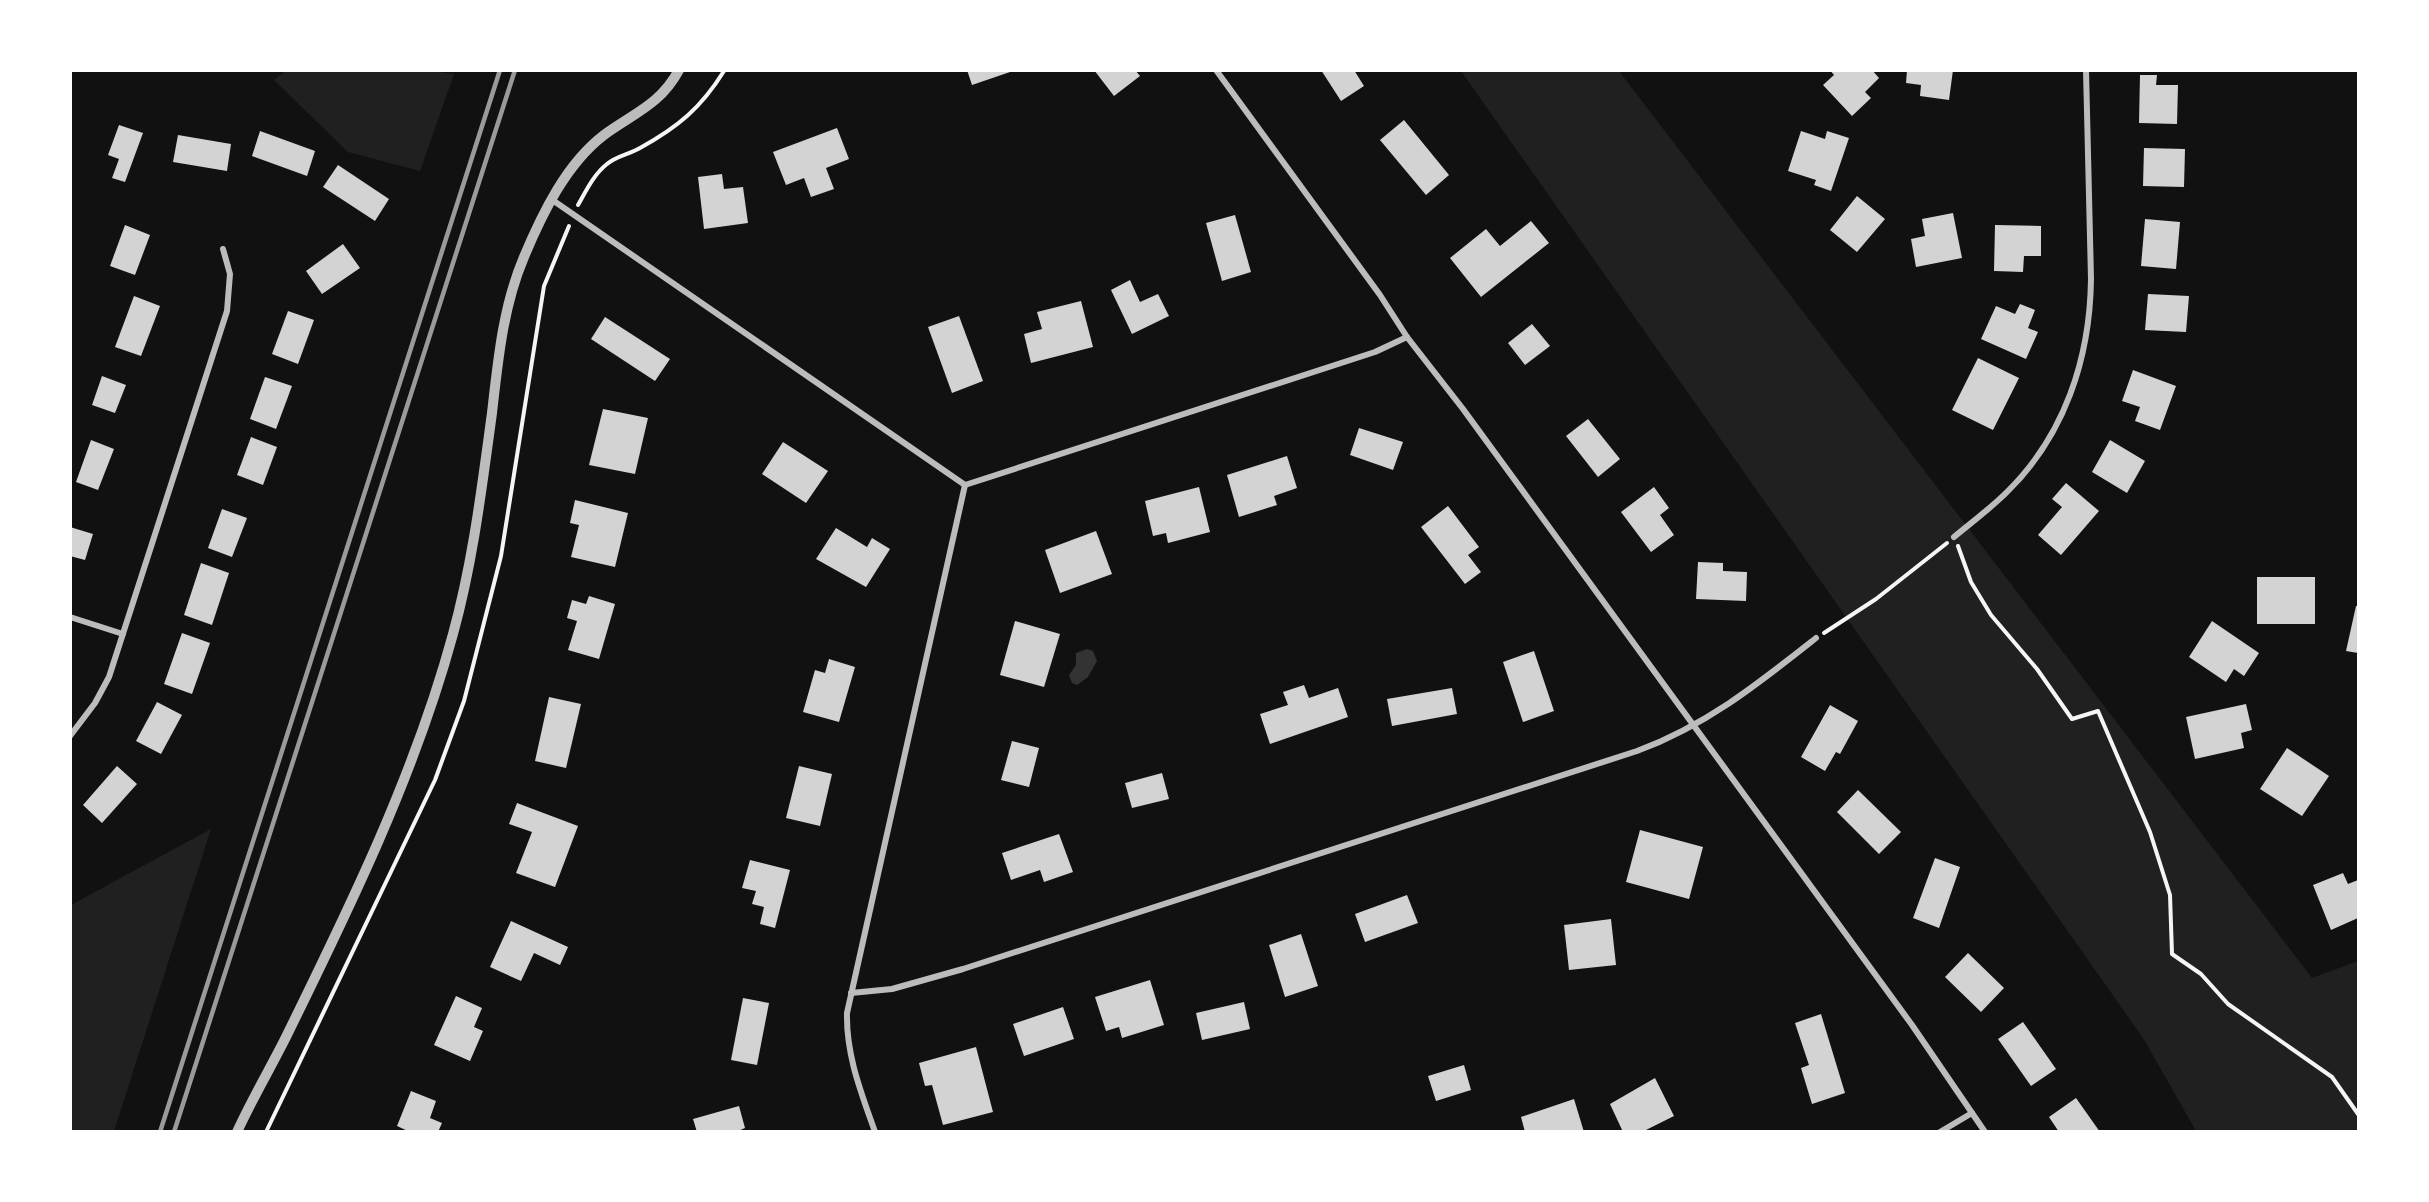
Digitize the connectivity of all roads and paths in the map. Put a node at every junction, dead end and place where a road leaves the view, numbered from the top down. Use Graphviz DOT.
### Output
graph roads {
  1 [pos="679,70"];
  2 [pos="1216,70"];
  3 [pos="2086,70"];
  4 [pos="551,199"];
  5 [pos="223,249"];
  6 [pos="1407,337"];
  7 [pos="965,485"];
  8 [pos="1954,537"];
  9 [pos="70,617"];
  10 [pos="123,634"];
  11 [pos="1816,638"];
  12 [pos="1694,725"];
  13 [pos="70,736"];
  14 [pos="851,993"];
  15 [pos="1972,1113"];
  16 [pos="2358,1114"];
  17 [pos="237,1131"];
  18 [pos="875,1131"];
  19 [pos="1940,1131"];
  20 [pos="1985,1131"];
  1 -- 4 [label="street"];
  2 -- 6 [label="street"];
  3 -- 8 [label="street"];
  4 -- 7 [label="street"];
  4 -- 17 [label="street"];
  5 -- 10 [label="street"];
  6 -- 7 [label="street"];
  6 -- 12 [label="street"];
  7 -- 14 [label="street"];
  8 -- 11 [label="path"];
  8 -- 16 [label="path"];
  9 -- 10 [label="street"];
  10 -- 13 [label="street"];
  11 -- 12 [label="street"];
  12 -- 14 [label="street"];
  12 -- 15 [label="street"];
  14 -- 18 [label="street"];
  15 -- 19 [label="street"];
  15 -- 20 [label="street"];
}
